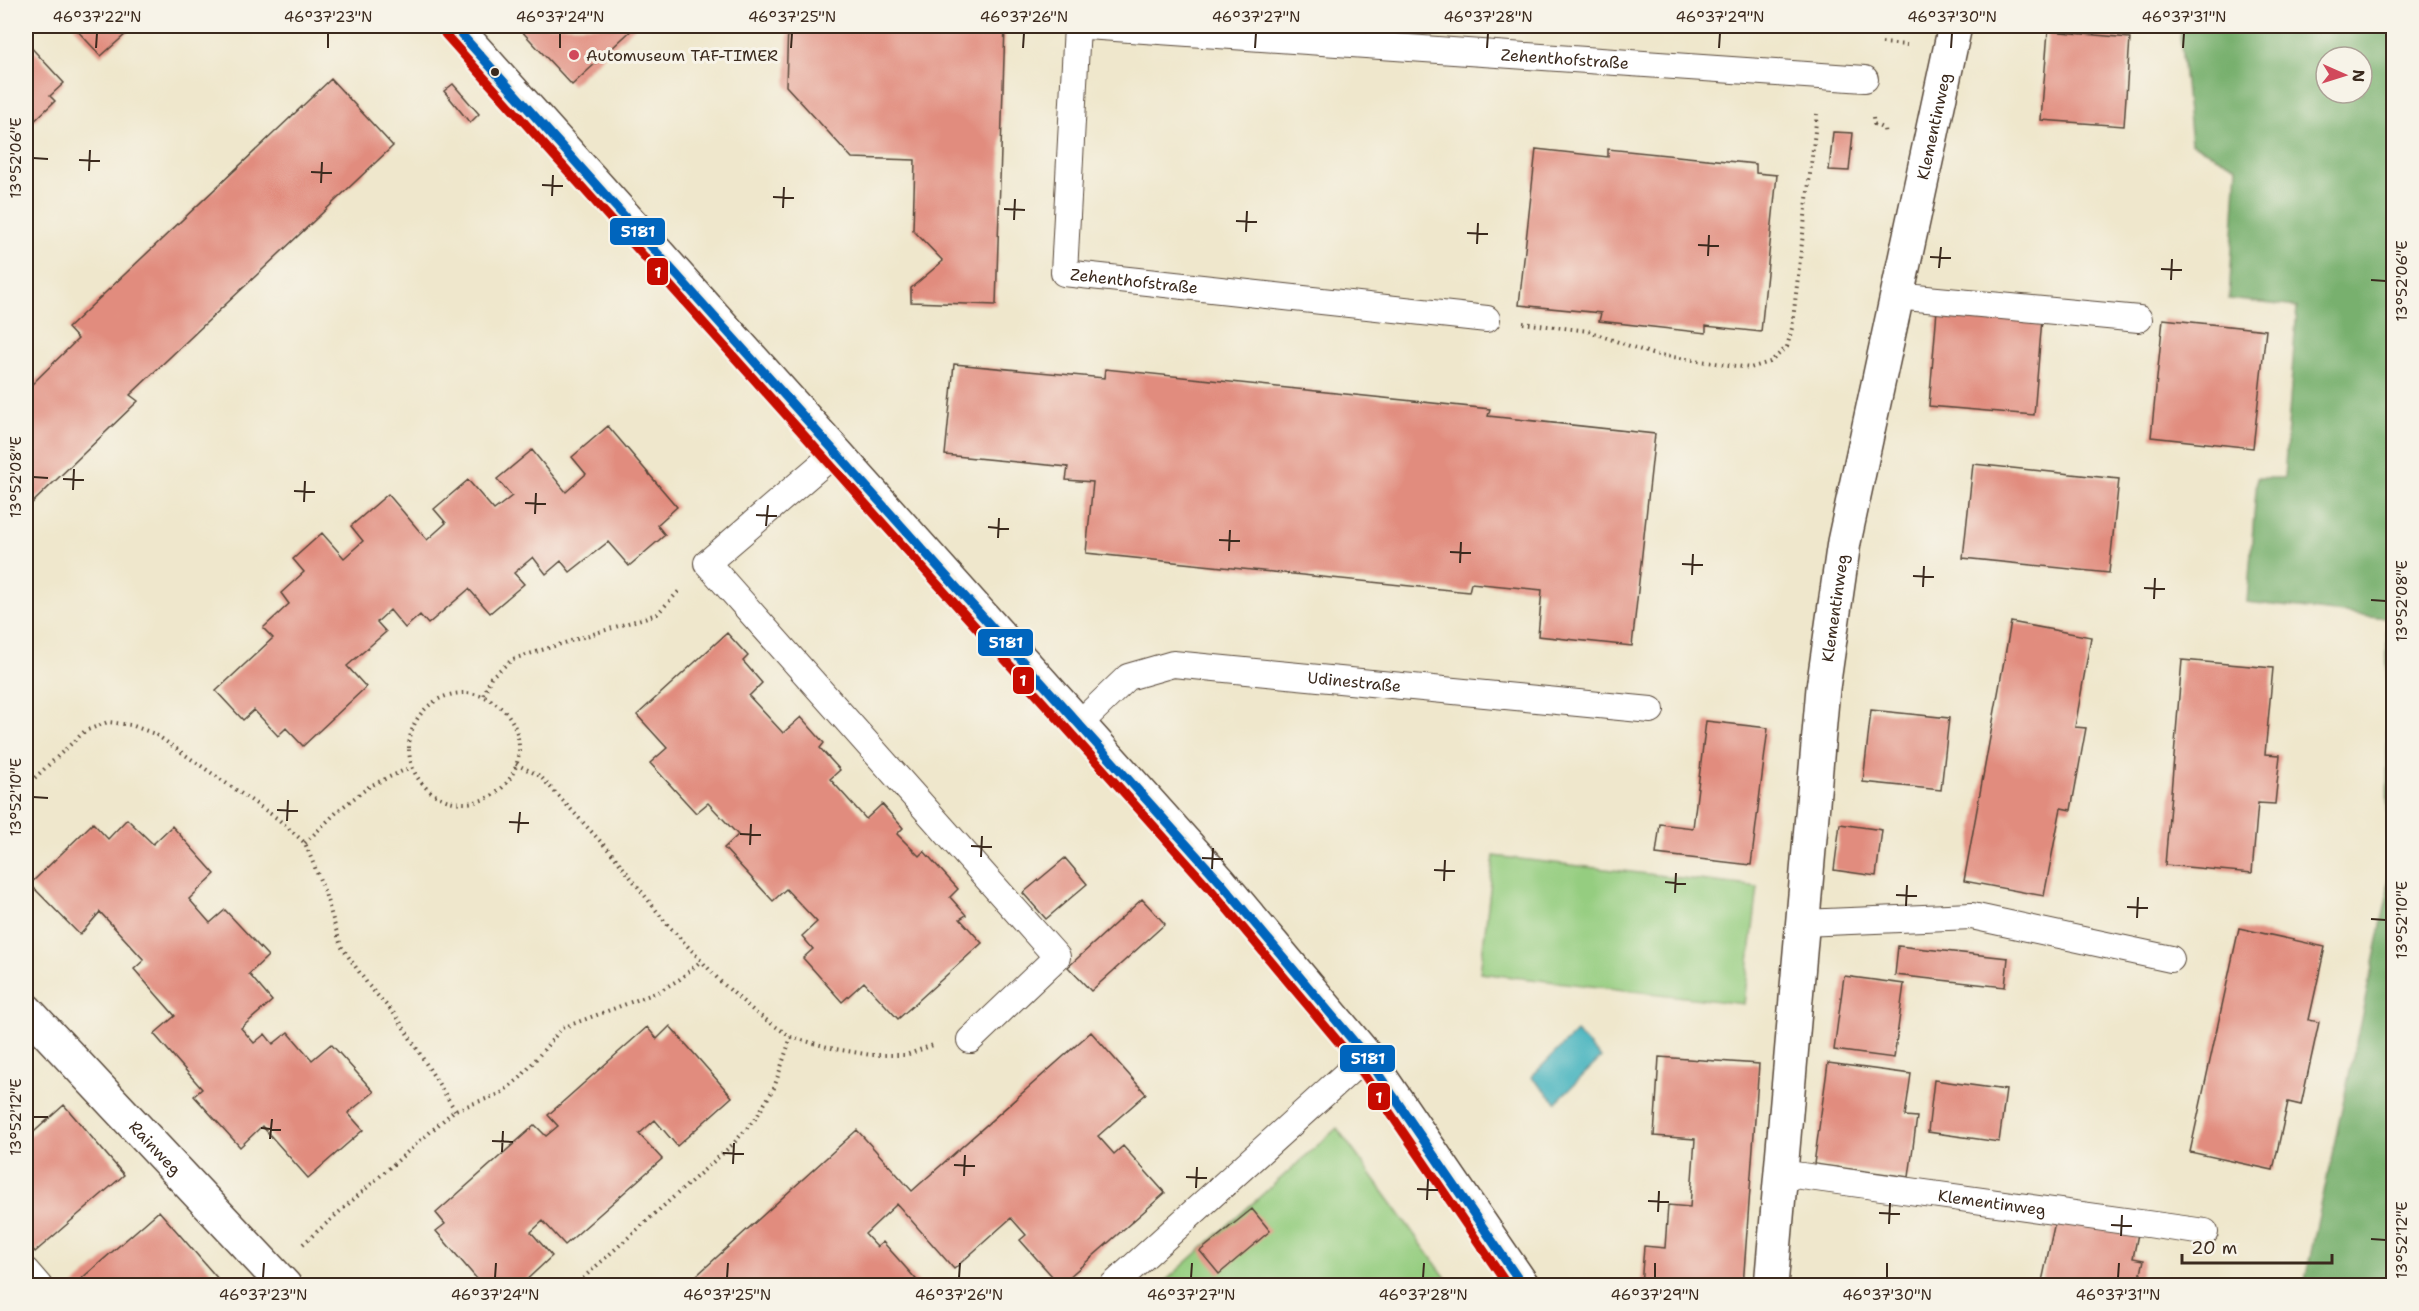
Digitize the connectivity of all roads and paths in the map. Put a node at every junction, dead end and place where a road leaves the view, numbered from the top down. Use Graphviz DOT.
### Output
graph roads {
  1 [pos="454,26"];
  2 [pos="1077,26"];
  3 [pos="1086,26"];
  4 [pos="1955,26"];
  5 [pos="1820,76"];
  6 [pos="1865,79"];
  7 [pos="1895,296"];
  8 [pos="1487,319"];
  9 [pos="2139,319"];
  10 [pos="835,453"];
  11 [pos="707,563"];
  12 [pos="484,695"];
  13 [pos="1651,710"];
  14 [pos="1079,724"];
  15 [pos="516,765"];
  16 [pos="411,767"];
  17 [pos="26,786"];
  18 [pos="305,843"];
  19 [pos="1802,923"];
  20 [pos="2171,959"];
  21 [pos="701,961"];
  22 [pos="26,1010"];
  23 [pos="791,1037"];
  24 [pos="970,1040"];
  25 [pos="1366,1056"];
  26 [pos="455,1110"];
  27 [pos="1780,1173"];
  28 [pos="2205,1232"];
  29 [pos="26,1271"];
  30 [pos="271,1281"];
  31 [pos="39,1286"];
  32 [pos="574,1286"];
  33 [pos="1112,1286"];
  34 [pos="1523,1286"];
  35 [pos="1771,1286"];
  1 -- 10 [label="street"];
  2 -- 8 [label="lane, Zehenthofstraße"];
  3 -- 5 [label="lane, Zehenthofstraße"];
  4 -- 7 [label="street, Klementinweg"];
  5 -- 6 [label="lane, Zehenthofstraße"];
  5 -- 8 [label="path"];
  7 -- 9 [label="lane"];
  7 -- 19 [label="street, Klementinweg"];
  10 -- 11 [label="lane"];
  10 -- 14 [label="street"];
  11 -- 12 [label="path"];
  11 -- 24 [label="lane"];
  12 -- 15 [label="path"];
  12 -- 16 [label="path"];
  13 -- 14 [label="lane, Udinestraße"];
  14 -- 25 [label="street"];
  15 -- 16 [label="path"];
  15 -- 21 [label="path"];
  16 -- 18 [label="path"];
  17 -- 18 [label="path"];
  18 -- 26 [label="path"];
  19 -- 20 [label="lane"];
  19 -- 27 [label="street, Klementinweg"];
  21 -- 23 [label="path"];
  21 -- 26 [label="path"];
  22 -- 30 [label="street, Rainweg"];
  23 -- 24 [label="path"];
  23 -- 32 [label="path"];
  25 -- 33 [label="lane"];
  25 -- 34 [label="street"];
  26 -- 30 [label="path"];
  27 -- 28 [label="lane, Klementinweg"];
  27 -- 35 [label="street, Klementinweg"];
  29 -- 31 [label="lane"];
}
